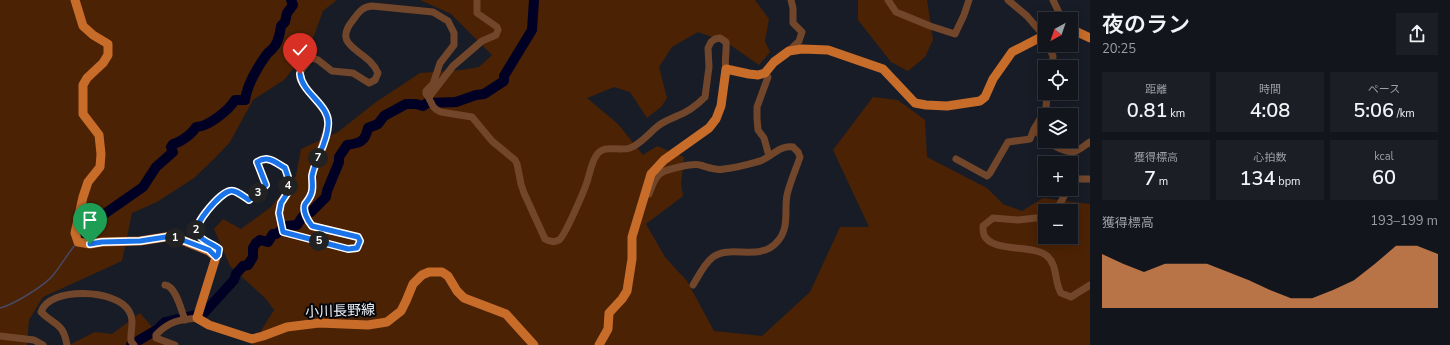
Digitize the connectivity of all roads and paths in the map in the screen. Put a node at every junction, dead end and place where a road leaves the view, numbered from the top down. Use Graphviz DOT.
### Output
graph roads {
  1 [pos="75,0"];
  2 [pos="477,0"];
  3 [pos="791,0"];
  4 [pos="888,0"];
  5 [pos="968,0"];
  6 [pos="1008,0"];
  7 [pos="1053,0"];
  8 [pos="1059,12"];
  9 [pos="1038,28"];
  10 [pos="1078,32"];
  11 [pos="1090,38"];
  12 [pos="1038,39"];
  13 [pos="789,51"];
  14 [pos="726,69"];
  15 [pos="765,73"];
  16 [pos="429,97"];
  17 [pos="1047,100"];
  18 [pos="1034,129"];
  19 [pos="1038,133"];
  20 [pos="1090,142"];
  21 [pos="1061,148"];
  22 [pos="769,156"];
  23 [pos="956,159"];
  24 [pos="1078,179"];
  25 [pos="1090,179"];
  26 [pos="644,196"];
  27 [pos="1038,218"];
  28 [pos="216,257"];
  29 [pos="165,285"];
  30 [pos="693,285"];
  31 [pos="1090,285"];
  32 [pos="197,318"];
  33 [pos="185,320"];
  34 [pos="0,336"];
  35 [pos="43,345"];
  36 [pos="68,345"];
  37 [pos="134,345"];
  38 [pos="172,345"];
  39 [pos="534,345"];
  40 [pos="599,345"];
  1 -- 28 [label="main road"];
  2 -- 16 [label="street"];
  3 -- 13 [label="street"];
  4 -- 5 [label="street"];
  6 -- 9 [label="street"];
  7 -- 8 [label="street"];
  10 -- 11 [label="main road"];
  12 -- 13 [label="main road"];
  13 -- 15 [label="main road"];
  14 -- 15 [label="main road"];
  14 -- 16 [label="street"];
  14 -- 26 [label="main road"];
  15 -- 22 [label="street"];
  16 -- 28 [label="street"];
  17 -- 18 [label="street"];
  18 -- 19 [label="street"];
  18 -- 23 [label="street"];
  20 -- 21 [label="street"];
  22 -- 26 [label="street"];
  22 -- 30 [label="street"];
  24 -- 25 [label="street"];
  26 -- 40 [label="main road"];
  27 -- 31 [label="street"];
  28 -- 32 [label="main road"];
  29 -- 33 [label="street"];
  32 -- 33 [label="street"];
  32 -- 39 [label="main road, 小川長野線"];
  33 -- 38 [label="street"];
  34 -- 35 [label="street"];
  36 -- 37 [label="street"];
}
